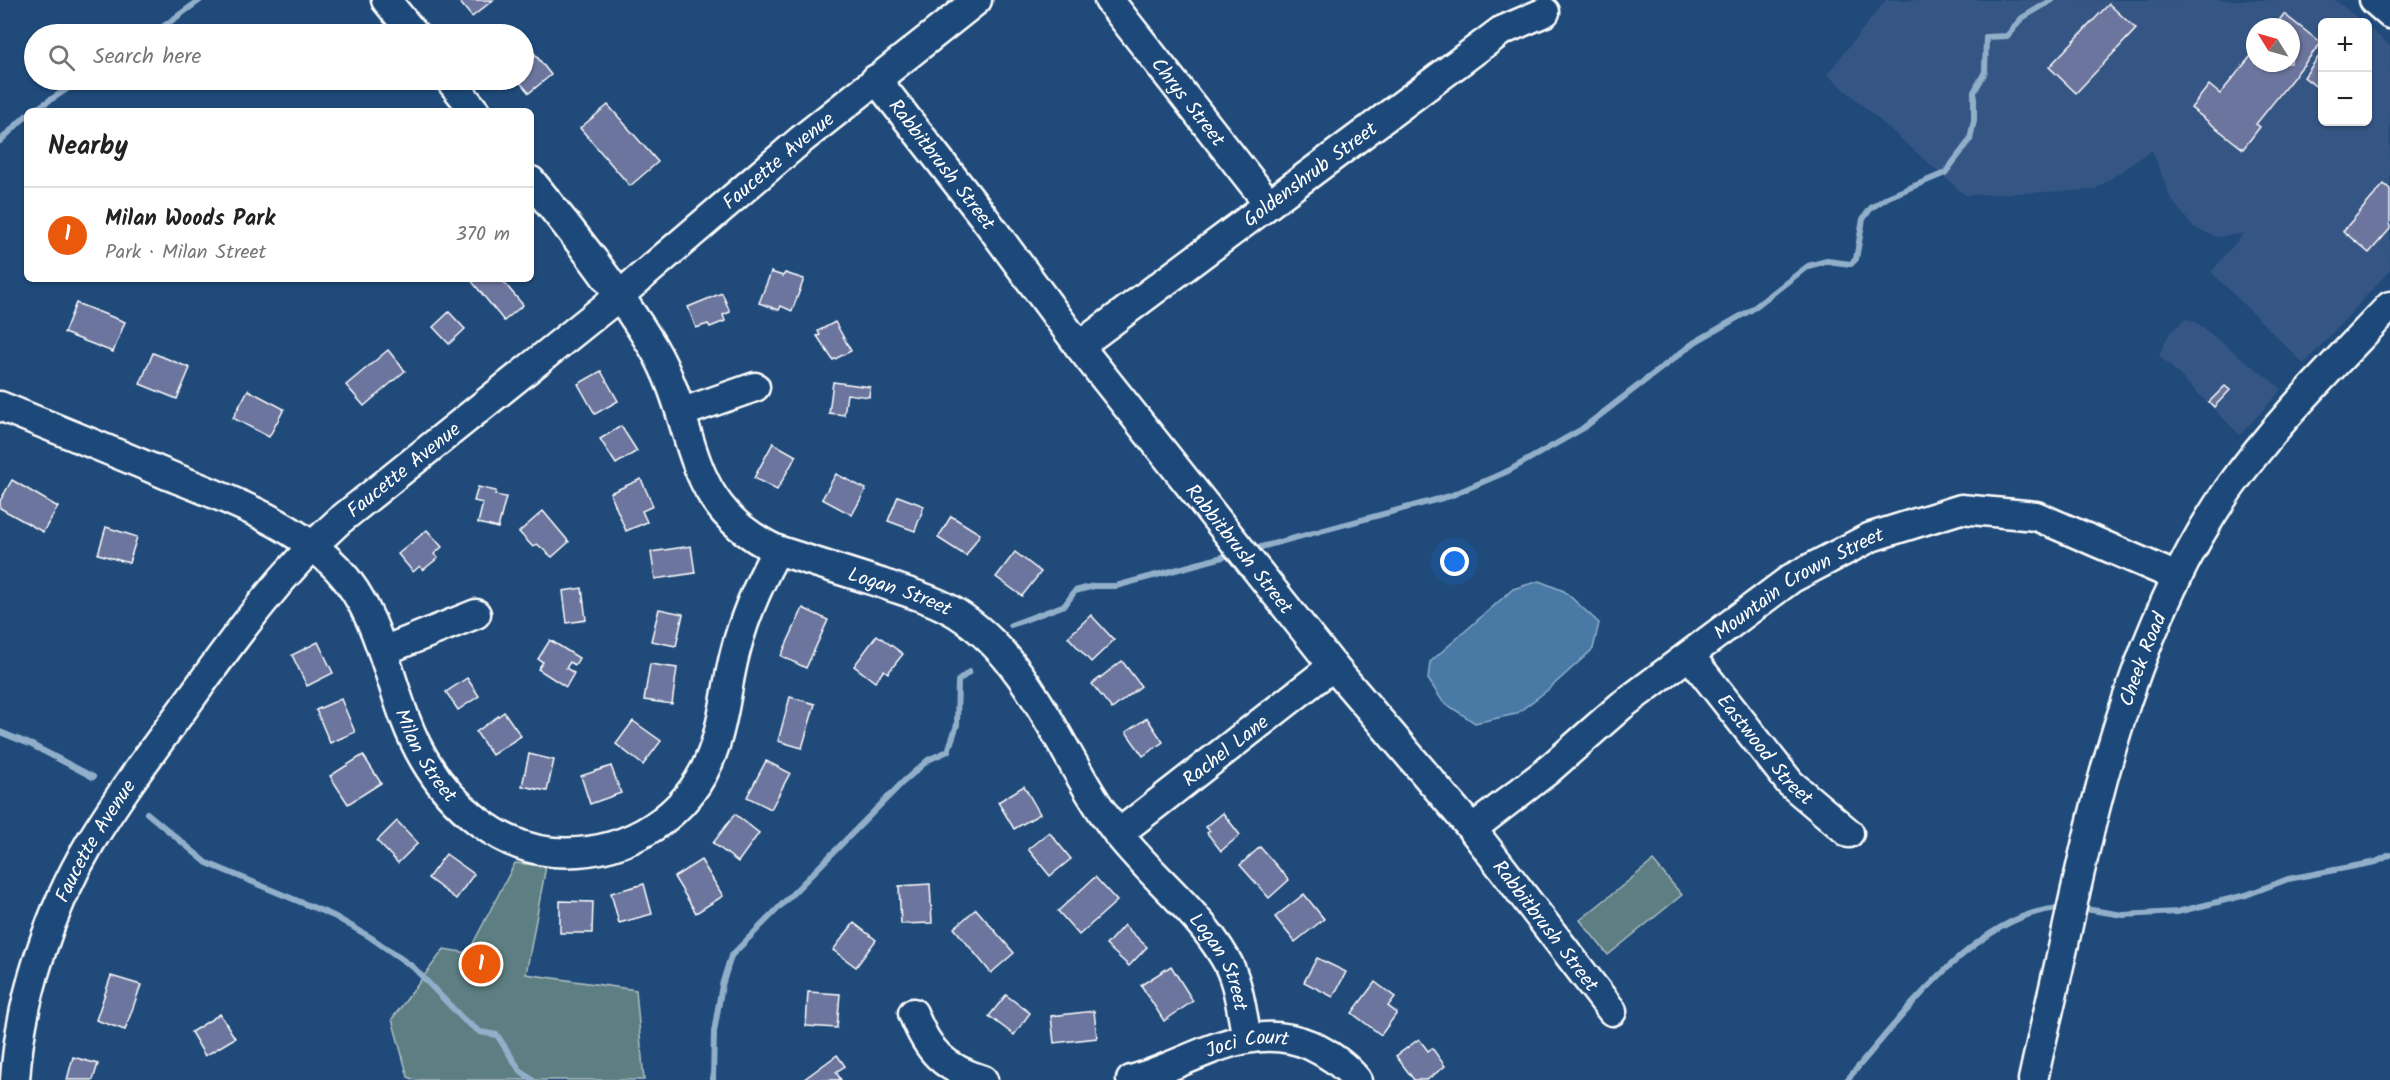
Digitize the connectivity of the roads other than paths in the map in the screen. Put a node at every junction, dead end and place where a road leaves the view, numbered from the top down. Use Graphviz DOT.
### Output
graph roads {
  1 [pos="386,0"];
  2 [pos="977,0"];
  3 [pos="1109,0"];
  4 [pos="2374,0"];
  5 [pos="1545,12"];
  6 [pos="2390,14"];
  7 [pos="406,24"];
  8 [pos="876,79"];
  9 [pos="458,90"];
  10 [pos="473,108"];
  11 [pos="534,185"];
  12 [pos="1269,204"];
  13 [pos="619,296"];
  14 [pos="2390,306"];
  15 [pos="1078,346"];
  16 [pos="754,387"];
  17 [pos="0,406"];
  18 [pos="682,412"];
  19 [pos="311,546"];
  20 [pos="777,550"];
  21 [pos="2177,577"];
  22 [pos="476,614"];
  23 [pos="383,651"];
  24 [pos="1690,656"];
  25 [pos="1333,666"];
  26 [pos="1472,829"];
  27 [pos="1850,833"];
  28 [pos="1118,834"];
  29 [pos="1612,1011"];
  30 [pos="914,1013"];
  31 [pos="1247,1037"];
  32 [pos="15,1080"];
  33 [pos="983,1080"];
  34 [pos="1131,1080"];
  35 [pos="1358,1080"];
  36 [pos="2033,1080"];
  1 -- 7 [label="street"];
  2 -- 8 [label="street, Faucette Avenue"];
  3 -- 12 [label="street, Chrys Street"];
  4 -- 6 [label="street"];
  5 -- 12 [label="street, Goldenshrub Street"];
  8 -- 13 [label="street, Faucette Avenue"];
  8 -- 15 [label="street, Rabbitbrush Street"];
  9 -- 10 [label="street"];
  11 -- 13 [label="street, Logan Street"];
  12 -- 15 [label="street, Goldenshrub Street"];
  13 -- 18 [label="street, Logan Street"];
  13 -- 19 [label="street, Faucette Avenue"];
  14 -- 21 [label="street, Cheek Road"];
  15 -- 25 [label="street, Rabbitbrush Street"];
  16 -- 18 [label="street"];
  17 -- 19 [label="street, Milan Street"];
  18 -- 20 [label="street, Logan Street"];
  19 -- 23 [label="street, Milan Street"];
  19 -- 32 [label="street, Faucette Avenue"];
  20 -- 23 [label="street, Milan Street"];
  20 -- 28 [label="street, Logan Street"];
  21 -- 24 [label="street, Mountain Crown Street"];
  21 -- 36 [label="street, Cheek Road"];
  22 -- 23 [label="street"];
  24 -- 26 [label="street, Mountain Crown Street"];
  24 -- 27 [label="street, Eastwood Street"];
  25 -- 26 [label="street, Rabbitbrush Street"];
  25 -- 28 [label="street, Rachel Lane"];
  26 -- 29 [label="street, Rabbitbrush Street"];
  28 -- 31 [label="street, Logan Street"];
  30 -- 33 [label="street"];
  31 -- 34 [label="street, Joci Court"];
  31 -- 35 [label="street, Joci Court"];
}
